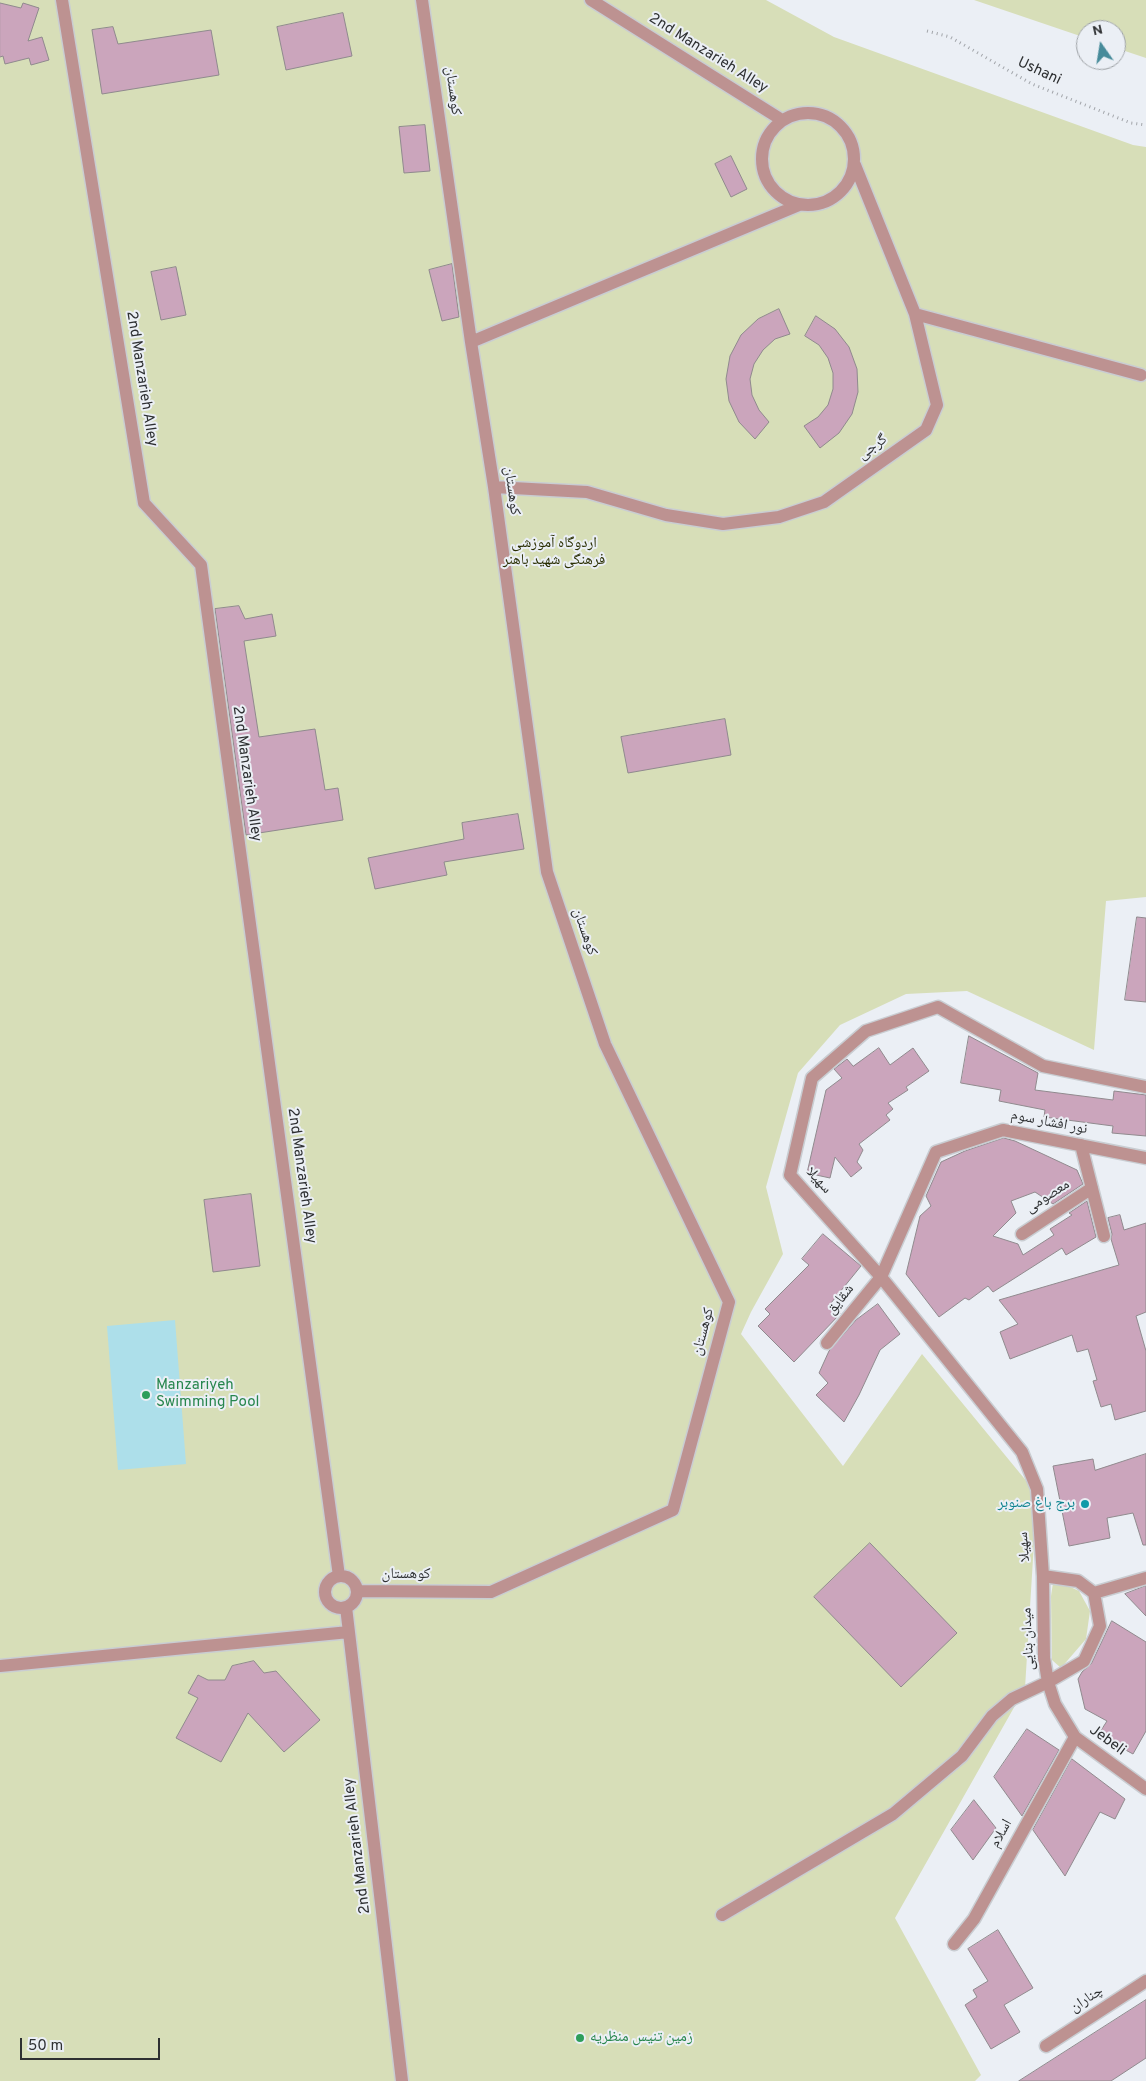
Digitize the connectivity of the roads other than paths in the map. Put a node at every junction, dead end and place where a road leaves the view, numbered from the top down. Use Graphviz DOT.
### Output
graph roads {
  1 [pos="62,0"];
  2 [pos="422,0"];
  3 [pos="591,0"];
  4 [pos="782,120"];
  5 [pos="855,165"];
  6 [pos="799,205"];
  7 [pos="915,314"];
  8 [pos="470,342"];
  9 [pos="1141,375"];
  10 [pos="494,487"];
  11 [pos="1146,1087"];
  12 [pos="1081,1145"];
  13 [pos="1146,1158"];
  14 [pos="1092,1188"];
  15 [pos="1022,1234"];
  16 [pos="1104,1236"];
  17 [pos="881,1277"];
  18 [pos="827,1343"];
  19 [pos="339,1576"];
  20 [pos="1043,1576"];
  21 [pos="1146,1578"];
  22 [pos="357,1591"];
  23 [pos="1094,1593"];
  24 [pos="346,1607"];
  25 [pos="349,1632"];
  26 [pos="0,1666"];
  27 [pos="1048,1682"];
  28 [pos="1074,1737"];
  29 [pos="1146,1789"];
  30 [pos="722,1915"];
  31 [pos="954,1944"];
  32 [pos="1146,1981"];
  33 [pos="1046,2046"];
  34 [pos="402,2081"];
  1 -- 19 [label="street, 2nd Manzarieh Alley"];
  2 -- 8 [label="street, کوهستان"];
  3 -- 4 [label="street, 2nd Manzarieh Alley"];
  4 -- 5 [label="street"];
  4 -- 6 [label="street"];
  5 -- 6 [label="street"];
  5 -- 7 [label="street, گرجی"];
  6 -- 8 [label="street"];
  7 -- 9 [label="street"];
  7 -- 10 [label="street, گرجی"];
  8 -- 10 [label="street, کوهستان"];
  10 -- 22 [label="street, کوهستان"];
  11 -- 17 [label="street, سهیلا"];
  12 -- 13 [label="street, نور افشار سوم"];
  12 -- 14 [label="street, معصومی"];
  12 -- 17 [label="street, نور افشار سوم"];
  14 -- 15 [label="street, معصومی"];
  14 -- 16 [label="street, معصومی"];
  17 -- 18 [label="street, شقایق"];
  17 -- 20 [label="street, سهیلا"];
  19 -- 22 [label="street"];
  19 -- 24 [label="street"];
  20 -- 23 [label="street"];
  20 -- 27 [label="street, میدان بنایی"];
  21 -- 23 [label="street"];
  22 -- 24 [label="street"];
  23 -- 27 [label="street, میدان بنایی"];
  24 -- 25 [label="street, 2nd Manzarieh Alley"];
  25 -- 26 [label="street"];
  25 -- 34 [label="street, 2nd Manzarieh Alley"];
  27 -- 28 [label="street, Jebeli"];
  27 -- 30 [label="street"];
  28 -- 29 [label="street, Jebeli"];
  28 -- 31 [label="street, اسلام"];
  32 -- 33 [label="street, چناران"];
}
